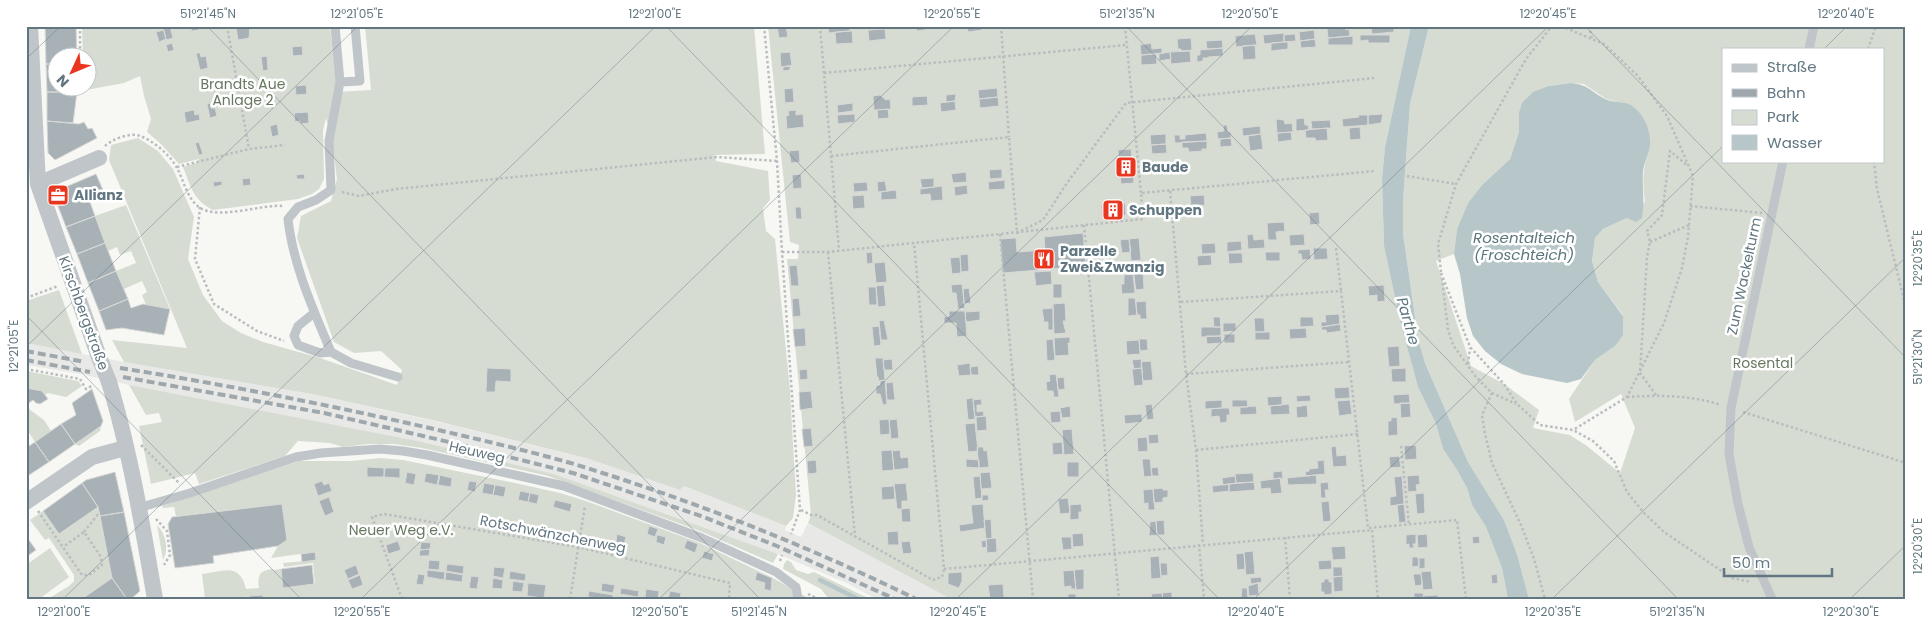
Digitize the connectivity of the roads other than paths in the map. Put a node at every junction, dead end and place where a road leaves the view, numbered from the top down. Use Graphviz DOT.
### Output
graph roads {
  1 [pos="30,26"];
  2 [pos="335,26"];
  3 [pos="355,26"];
  4 [pos="1814,26"];
  5 [pos="1809,48"];
  6 [pos="340,82"];
  7 [pos="99,158"];
  8 [pos="1783,162"];
  9 [pos="38,184"];
  10 [pos="314,313"];
  11 [pos="331,352"];
  12 [pos="398,376"];
  13 [pos="132,446"];
  14 [pos="32,507"];
  15 [pos="138,508"];
  16 [pos="155,599"];
  17 [pos="798,599"];
  18 [pos="1772,599"];
  1 -- 9 [label="street, Kirschbergstraße"];
  2 -- 6 [label="lane"];
  3 -- 6 [label="lane"];
  4 -- 5 [label="lane"];
  6 -- 10 [label="lane"];
  7 -- 9 [label="street"];
  8 -- 18 [label="lane, Zum Wackelturm"];
  9 -- 13 [label="street, Kirschbergstraße, bridge"];
  10 -- 11 [label="lane"];
  10 -- 11 [label="lane"];
  11 -- 12 [label="lane"];
  13 -- 14 [label="street"];
  13 -- 15 [label="street, Kirschbergstraße"];
  15 -- 16 [label="street, Kirschbergstraße"];
  15 -- 17 [label="lane, Heuweg"];
}
